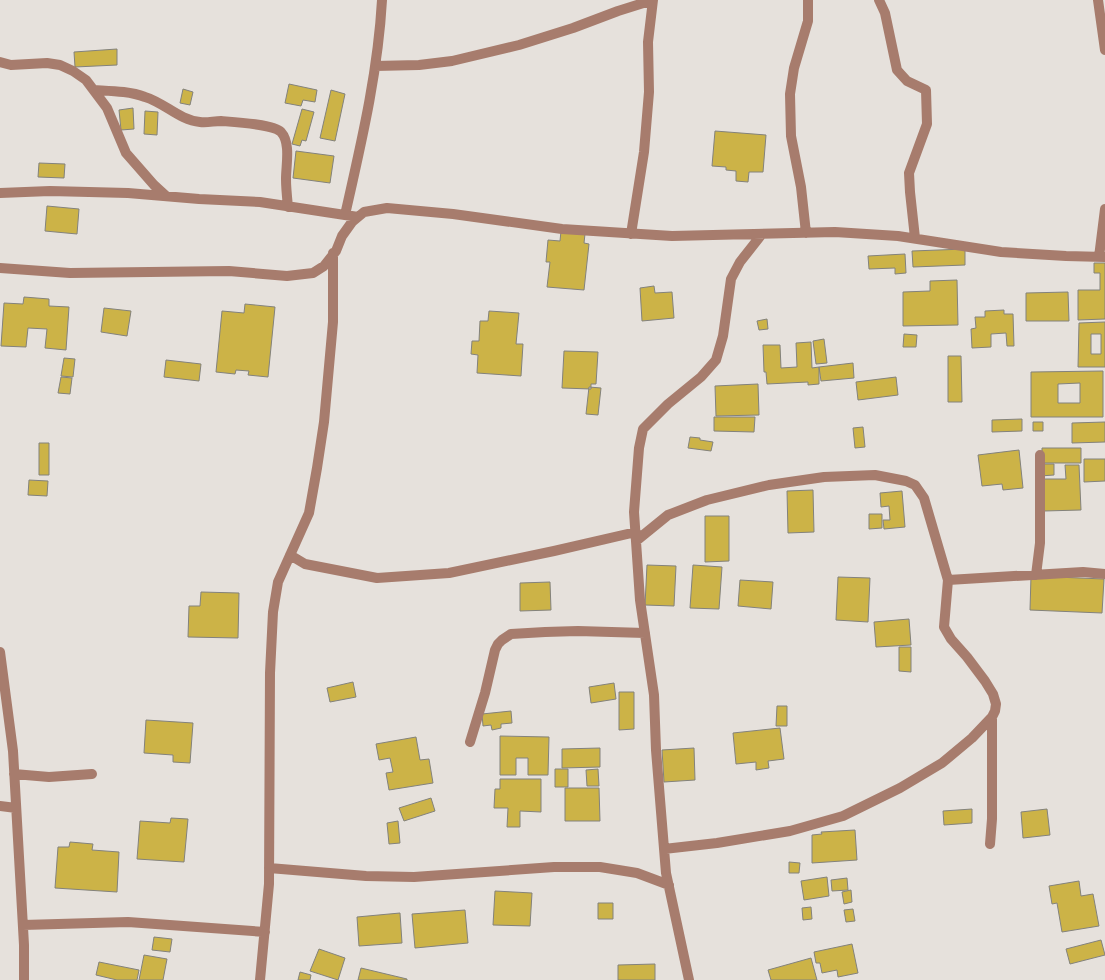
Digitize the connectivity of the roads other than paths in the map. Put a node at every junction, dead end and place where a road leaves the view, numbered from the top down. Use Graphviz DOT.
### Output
graph roads {
  1 [pos="382,0"];
  2 [pos="653,0"];
  3 [pos="808,0"];
  4 [pos="879,0"];
  5 [pos="1098,0"];
  6 [pos="1105,50"];
  7 [pos="0,62"];
  8 [pos="375,66"];
  9 [pos="94,90"];
  10 [pos="0,193"];
  11 [pos="166,196"];
  12 [pos="288,207"];
  13 [pos="1105,209"];
  14 [pos="345,215"];
  15 [pos="358,217"];
  16 [pos="806,233"];
  17 [pos="631,234"];
  18 [pos="762,234"];
  19 [pos="915,238"];
  20 [pos="334,253"];
  21 [pos="1102,257"];
  22 [pos="0,268"];
  23 [pos="1040,455"];
  24 [pos="636,536"];
  25 [pos="290,555"];
  26 [pos="1105,574"];
  27 [pos="1036,575"];
  28 [pos="948,580"];
  29 [pos="645,633"];
  30 [pos="0,652"];
  31 [pos="992,717"];
  32 [pos="470,742"];
  33 [pos="14,774"];
  34 [pos="92,774"];
  35 [pos="0,806"];
  36 [pos="16,808"];
  37 [pos="990,844"];
  38 [pos="664,849"];
  39 [pos="269,868"];
  40 [pos="668,885"];
  41 [pos="23,925"];
  42 [pos="265,932"];
  43 [pos="24,980"];
  44 [pos="260,980"];
  45 [pos="689,980"];
  1 -- 8 [label="street"];
  2 -- 8 [label="street"];
  2 -- 17 [label="street"];
  3 -- 16 [label="street"];
  4 -- 19 [label="street"];
  5 -- 6 [label="street"];
  7 -- 9 [label="street"];
  8 -- 14 [label="street"];
  9 -- 11 [label="street"];
  9 -- 12 [label="street"];
  10 -- 11 [label="street"];
  11 -- 12 [label="street"];
  12 -- 14 [label="street"];
  13 -- 21 [label="street"];
  14 -- 15 [label="street"];
  15 -- 17 [label="street"];
  15 -- 20 [label="street"];
  16 -- 18 [label="street"];
  16 -- 19 [label="street"];
  17 -- 18 [label="street"];
  18 -- 24 [label="street"];
  19 -- 21 [label="street"];
  20 -- 22 [label="street"];
  20 -- 25 [label="street"];
  23 -- 27 [label="street"];
  24 -- 25 [label="street"];
  24 -- 28 [label="street"];
  24 -- 29 [label="street"];
  25 -- 39 [label="street"];
  26 -- 27 [label="street"];
  27 -- 28 [label="street"];
  28 -- 31 [label="street"];
  29 -- 32 [label="street"];
  29 -- 38 [label="street"];
  30 -- 33 [label="street"];
  31 -- 37 [label="street"];
  31 -- 38 [label="street"];
  33 -- 34 [label="street"];
  33 -- 36 [label="street"];
  35 -- 36 [label="street"];
  36 -- 41 [label="street"];
  38 -- 40 [label="street"];
  39 -- 40 [label="street"];
  39 -- 42 [label="street"];
  40 -- 45 [label="street"];
  41 -- 42 [label="street"];
  41 -- 43 [label="street"];
  42 -- 44 [label="street"];
}
